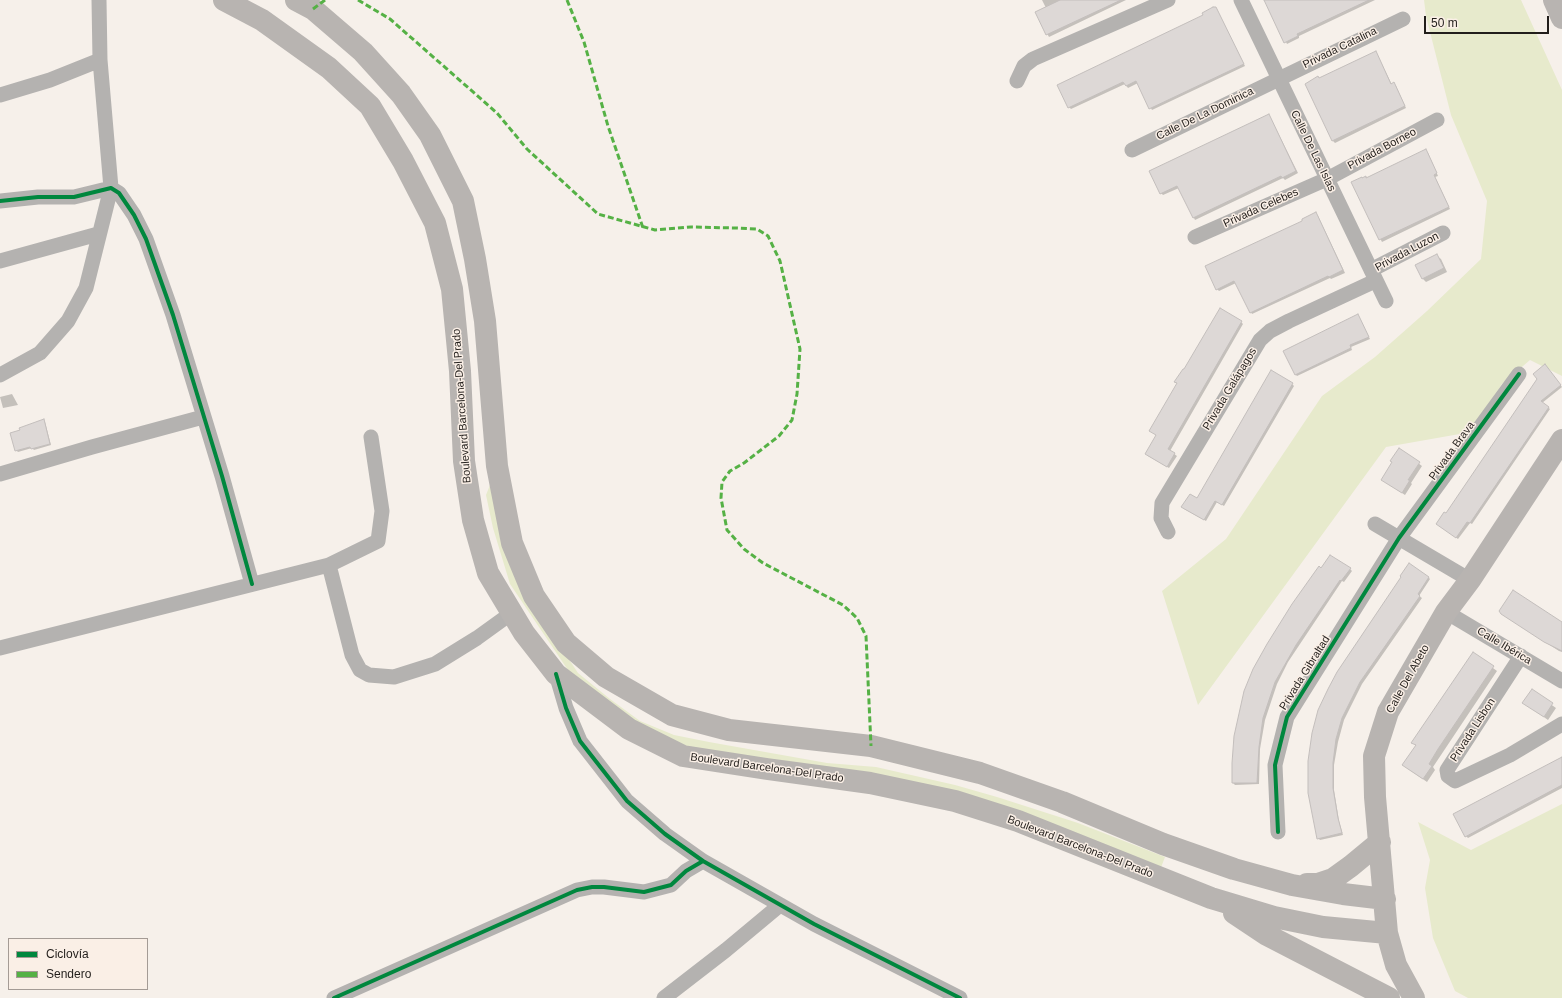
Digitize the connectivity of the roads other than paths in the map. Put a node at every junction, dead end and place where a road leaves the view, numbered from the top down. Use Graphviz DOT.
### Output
graph roads {
  1 [pos="99,0"];
  2 [pos="224,0"];
  3 [pos="296,0"];
  4 [pos="1168,0"];
  5 [pos="1240,0"];
  6 [pos="1554,0"];
  7 [pos="1562,18"];
  8 [pos="1402,19"];
  9 [pos="100,60"];
  10 [pos="1278,78"];
  11 [pos="1017,81"];
  12 [pos="0,95"];
  13 [pos="1437,120"];
  14 [pos="1132,150"];
  15 [pos="1326,179"];
  16 [pos="111,188"];
  17 [pos="0,201"];
  18 [pos="1443,233"];
  19 [pos="98,234"];
  20 [pos="1195,237"];
  21 [pos="0,261"];
  22 [pos="1373,276"];
  23 [pos="1386,301"];
  24 [pos="0,374"];
  25 [pos="1519,374"];
  26 [pos="203,418"];
  27 [pos="371,437"];
  28 [pos="1562,440"];
  29 [pos="464,461"];
  30 [pos="497,466"];
  31 [pos="0,474"];
  32 [pos="1375,524"];
  33 [pos="1168,532"];
  34 [pos="1398,538"];
  35 [pos="329,565"];
  36 [pos="1470,580"];
  37 [pos="252,584"];
  38 [pos="513,612"];
  39 [pos="1446,612"];
  40 [pos="0,648"];
  41 [pos="1521,656"];
  42 [pos="556,674"];
  43 [pos="1562,681"];
  44 [pos="1562,724"];
  45 [pos="1278,832"];
  46 [pos="1380,842"];
  47 [pos="702,861"];
  48 [pos="1292,885"];
  49 [pos="1211,898"];
  50 [pos="1385,899"];
  51 [pos="780,905"];
  52 [pos="1387,933"];
  53 [pos="668,997"];
  54 [pos="334,998"];
  55 [pos="960,998"];
  56 [pos="1389,998"];
  57 [pos="1414,998"];
  1 -- 9 [label="street"];
  2 -- 29 [label="main road, Boulevard Barcelona-Del Prado"];
  3 -- 30 [label="main road"];
  4 -- 11 [label="street"];
  5 -- 10 [label="street, Calle De Las Islas"];
  6 -- 7 [label="main road"];
  8 -- 10 [label="street, Privada Catalina"];
  9 -- 12 [label="street"];
  9 -- 16 [label="street"];
  10 -- 14 [label="street, Calle De La Dominica"];
  10 -- 15 [label="street, Calle De Las Islas"];
  13 -- 15 [label="street, Privada Borneo"];
  15 -- 20 [label="street, Privada Celebes"];
  15 -- 22 [label="street, Calle De Las Islas"];
  16 -- 17 [label="street"];
  16 -- 19 [label="street"];
  16 -- 26 [label="street"];
  18 -- 22 [label="street, Privada Luzon"];
  19 -- 21 [label="street"];
  19 -- 24 [label="street"];
  22 -- 23 [label="street, Calle De Las Islas"];
  22 -- 33 [label="street, Privada Galápagos"];
  25 -- 34 [label="street, Privada Brava"];
  26 -- 31 [label="street"];
  26 -- 37 [label="street"];
  27 -- 35 [label="street"];
  28 -- 36 [label="main road, Calle Del Abeto"];
  29 -- 30 [label="main road"];
  29 -- 38 [label="main road, Boulevard Barcelona-Del Prado"];
  30 -- 48 [label="main road"];
  32 -- 34 [label="street"];
  34 -- 36 [label="street"];
  34 -- 45 [label="street, Privada Gibraltad"];
  35 -- 37 [label="street"];
  35 -- 38 [label="street"];
  36 -- 39 [label="main road, Calle Del Abeto"];
  37 -- 40 [label="street"];
  38 -- 42 [label="main road, Boulevard Barcelona-Del Prado"];
  39 -- 41 [label="street, Calle Ibérica"];
  39 -- 46 [label="main road, Calle Del Abeto"];
  41 -- 43 [label="street, Calle Ibérica"];
  41 -- 44 [label="street, Privada Lisbon"];
  42 -- 47 [label="street"];
  42 -- 49 [label="main road, Boulevard Barcelona-Del Prado"];
  46 -- 48 [label="main road"];
  46 -- 50 [label="main road, Calle Del Abeto"];
  47 -- 51 [label="street"];
  47 -- 54 [label="street"];
  48 -- 50 [label="main road"];
  49 -- 52 [label="main road, Boulevard Barcelona-Del Prado"];
  49 -- 56 [label="main road"];
  50 -- 52 [label="main road, Calle Del Abeto"];
  51 -- 53 [label="street"];
  51 -- 55 [label="street"];
  52 -- 57 [label="main road, Calle Del Abeto"];
}
